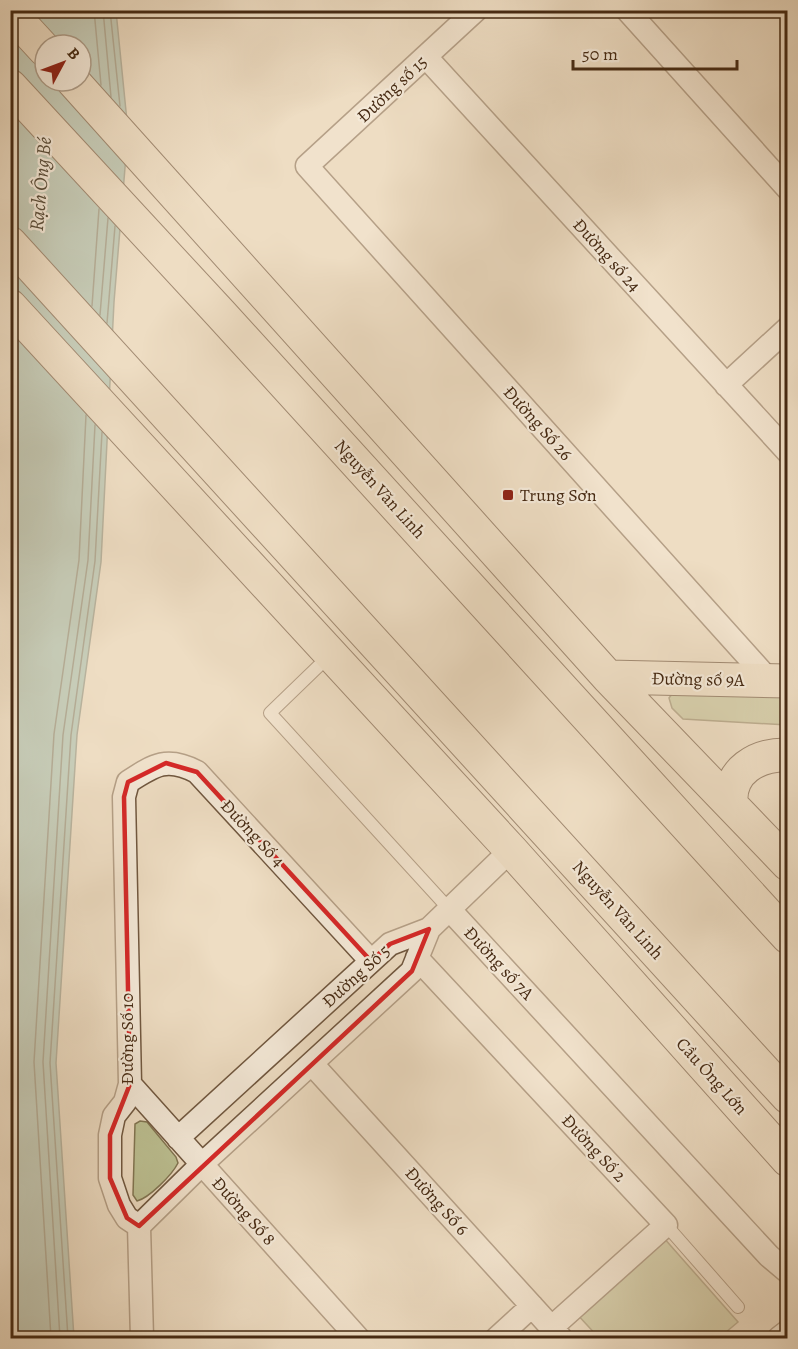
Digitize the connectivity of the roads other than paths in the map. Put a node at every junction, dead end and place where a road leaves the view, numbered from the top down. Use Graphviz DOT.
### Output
graph roads {
  1 [pos="476,10"];
  2 [pos="627,10"];
  3 [pos="10,12"];
  4 [pos="33,37"];
  5 [pos="426,57"];
  6 [pos="10,86"];
  7 [pos="84,93"];
  8 [pos="307,166"];
  9 [pos="788,189"];
  10 [pos="10,243"];
  11 [pos="10,306"];
  12 [pos="788,328"];
  13 [pos="726,385"];
  14 [pos="788,452"];
  15 [pos="330,655"];
  16 [pos="608,677"];
  17 [pos="778,681"];
  18 [pos="788,755"];
  19 [pos="124,797"];
  20 [pos="732,804"];
  21 [pos="511,850"];
  22 [pos="786,862"];
  23 [pos="450,909"];
  24 [pos="429,929"];
  25 [pos="788,937"];
  26 [pos="417,958"];
  27 [pos="371,961"];
  28 [pos="312,1064"];
  29 [pos="130,1084"];
  30 [pos="788,1097"];
  31 [pos="178,1138"];
  32 [pos="788,1160"];
  33 [pos="202,1164"];
  34 [pos="666,1225"];
  35 [pos="139,1226"];
  36 [pos="788,1272"];
  37 [pos="532,1306"];
  38 [pos="738,1307"];
  39 [pos="788,1331"];
  40 [pos="556,1333"];
  41 [pos="142,1338"];
  42 [pos="358,1338"];
  43 [pos="497,1338"];
  44 [pos="779,1338"];
  1 -- 5 [label="street, Đường số 15"];
  2 -- 9 [label="street"];
  3 -- 4 [label="main road"];
  5 -- 8 [label="street, Đường số 15"];
  5 -- 13 [label="street, Đường số 24"];
  6 -- 25 [label="main road, Nguyễn Văn Linh"];
  7 -- 16 [label="main road"];
  8 -- 17 [label="street, Đường Số 26"];
  10 -- 30 [label="main road, Nguyễn Văn Linh"];
  11 -- 15 [label="main road"];
  12 -- 13 [label="street"];
  13 -- 14 [label="street, Đường số 24"];
  15 -- 21 [label="main road"];
  15 -- 23 [label="lane, Đường số 7A"];
  16 -- 17 [label="main road, Đường số 9A"];
  16 -- 20 [label="main road"];
  18 -- 20 [label="main road"];
  19 -- 27 [label="street, Đường Số 4"];
  19 -- 29 [label="street, Đường Số 10"];
  20 -- 22 [label="main road"];
  21 -- 23 [label="street"];
  21 -- 32 [label="main road, Cầu Ông Lớn"];
  23 -- 24 [label="street"];
  23 -- 36 [label="street, Đường số 7A"];
  24 -- 26 [label="street, Đường Số 5"];
  24 -- 27 [label="street, Đường Số 5"];
  26 -- 28 [label="street, Đường Số 5"];
  26 -- 34 [label="street, Đường Số 2"];
  27 -- 31 [label="street, Đường Số 5"];
  28 -- 33 [label="street, Đường Số 5"];
  28 -- 37 [label="street, Đường Số 6"];
  29 -- 31 [label="street, Đường Số 8"];
  29 -- 35 [label="street, Đường Số 10"];
  31 -- 33 [label="street, Đường Số 8"];
  33 -- 35 [label="street, Đường Số 5"];
  33 -- 42 [label="street, Đường Số 8"];
  34 -- 38 [label="lane"];
  34 -- 40 [label="street"];
  35 -- 41 [label="street"];
  37 -- 40 [label="street, Đường Số 6"];
  37 -- 43 [label="street"];
  39 -- 44 [label="street"];
}
